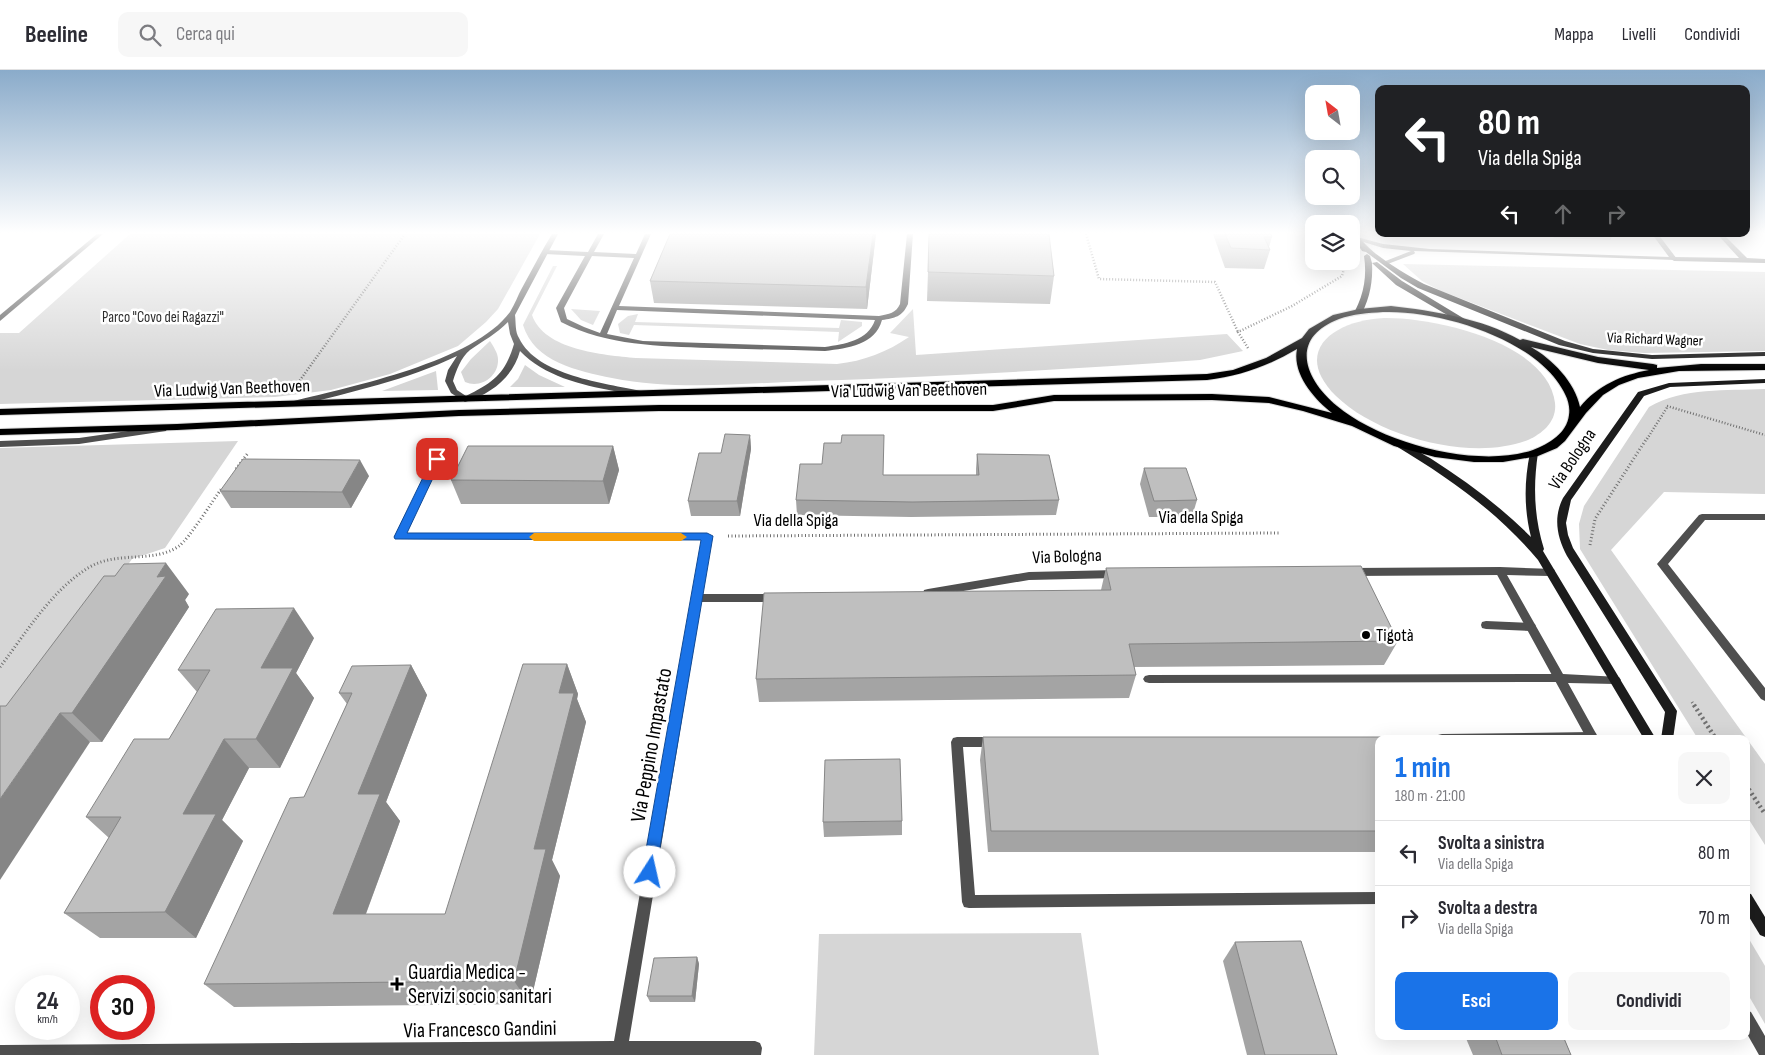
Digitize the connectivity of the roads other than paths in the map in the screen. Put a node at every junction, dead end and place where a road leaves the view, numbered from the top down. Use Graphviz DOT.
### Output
graph roads {
  1 [pos="46,280"];
  2 [pos="530,280"];
  3 [pos="576,280"];
  4 [pos="627,280"];
  5 [pos="906,280"];
  6 [pos="1369,280"];
  7 [pos="1395,280"];
  8 [pos="1411,280"];
  9 [pos="614,308"];
  10 [pos="1359,311"];
  11 [pos="512,315"];
  12 [pos="879,318"];
  13 [pos="0,319"];
  14 [pos="1464,321"];
  15 [pos="602,336"];
  16 [pos="1502,336"];
  17 [pos="1304,340"];
  18 [pos="518,344"];
  19 [pos="465,350"];
  20 [pos="1765,354"];
  21 [pos="1765,367"];
  22 [pos="1675,369"];
  23 [pos="1765,381"];
  24 [pos="639,394"];
  25 [pos="465,399"];
  26 [pos="296,404"];
  27 [pos="0,412"];
  28 [pos="459,413"];
  29 [pos="1573,422"];
  30 [pos="1356,424"];
  31 [pos="177,427"];
  32 [pos="0,432"];
  33 [pos="0,444"];
  34 [pos="1398,444"];
  35 [pos="1534,453"];
  36 [pos="437,459"];
  37 [pos="1765,517"];
  38 [pos="1542,557"];
  39 [pos="1500,571"];
  40 [pos="1344,572"];
  41 [pos="1550,572"];
  42 [pos="1127,574"];
  43 [pos="920,594"];
  44 [pos="697,598"];
  45 [pos="791,598"];
  46 [pos="1486,625"];
  47 [pos="1531,626"];
  48 [pos="1560,678"];
  49 [pos="1148,679"];
  50 [pos="1615,680"];
  51 [pos="1765,696"];
  52 [pos="1591,735"];
  53 [pos="1648,735"];
  54 [pos="1668,735"];
  55 [pos="1006,742"];
  56 [pos="1375,898"];
  57 [pos="1750,901"];
  58 [pos="1750,905"];
  59 [pos="1765,914"];
  60 [pos="1765,930"];
  61 [pos="1750,1024"];
  62 [pos="620,1049"];
  63 [pos="1765,1051"];
  64 [pos="0,1052"];
  65 [pos="197,1053"];
  66 [pos="754,1055"];
  1 -- 13 [label="street"];
  2 -- 11 [label="street"];
  3 -- 15 [label="street"];
  4 -- 9 [label="street"];
  5 -- 12 [label="street"];
  6 -- 10 [label="street, Via Bologna"];
  7 -- 14 [label="street, Via Bologna"];
  8 -- 20 [label="street, Via Richard Wagner"];
  9 -- 12 [label="street"];
  9 -- 15 [label="street"];
  10 -- 14 [label="main road, Via Bologna"];
  10 -- 17 [label="main road, Via Bologna"];
  11 -- 18 [label="street"];
  11 -- 19 [label="street"];
  12 -- 15 [label="street"];
  14 -- 16 [label="main road, Via Bologna"];
  16 -- 22 [label="main road, Via Richard Wagner"];
  16 -- 29 [label="main road, Via Bologna"];
  17 -- 24 [label="main road, Via Ludwig Van Beethoven"];
  17 -- 30 [label="main road, Via Bologna"];
  18 -- 24 [label="street"];
  18 -- 25 [label="street"];
  19 -- 25 [label="street"];
  19 -- 26 [label="street"];
  21 -- 22 [label="main road, Via Richard Wagner"];
  22 -- 29 [label="main road, Via Richard Wagner"];
  23 -- 54 [label="street, Via Bologna"];
  24 -- 25 [label="main road, Via Ludwig Van Beethoven"];
  25 -- 26 [label="main road, Via Ludwig Van Beethoven"];
  25 -- 28 [label="main road"];
  26 -- 27 [label="main road, Via Ludwig Van Beethoven"];
  28 -- 30 [label="main road, Via Ludwig Van Beethoven"];
  28 -- 31 [label="main road, Via Ludwig Van Beethoven"];
  29 -- 35 [label="main road, Via Bologna"];
  30 -- 34 [label="main road, Via Bologna"];
  31 -- 32 [label="main road, Via Ludwig Van Beethoven"];
  31 -- 33 [label="street"];
  34 -- 35 [label="main road, Via Bologna"];
  34 -- 38 [label="street, Via Bologna"];
  35 -- 38 [label="street, Via Bologna"];
  36 -- 44 [label="street, Via Peppino Impastato"];
  37 -- 51 [label="street"];
  38 -- 41 [label="street, Via Bologna"];
  39 -- 40 [label="street"];
  39 -- 41 [label="street"];
  39 -- 47 [label="street"];
  41 -- 50 [label="street, Via Bologna"];
  42 -- 43 [label="street, Via Bologna"];
  44 -- 45 [label="street"];
  44 -- 62 [label="street, Via Peppino Impastato"];
  46 -- 47 [label="street"];
  47 -- 48 [label="street"];
  48 -- 49 [label="street"];
  48 -- 50 [label="street"];
  48 -- 52 [label="street"];
  50 -- 53 [label="street, Via Bologna"];
  55 -- 56 [label="street"];
  57 -- 59 [label="street"];
  58 -- 60 [label="street"];
  61 -- 63 [label="street"];
  62 -- 65 [label="street, Via Francesco Gandini"];
  62 -- 66 [label="street, Via Francesco Gandini"];
  64 -- 65 [label="street, Via Francesco Gandini"];
}
